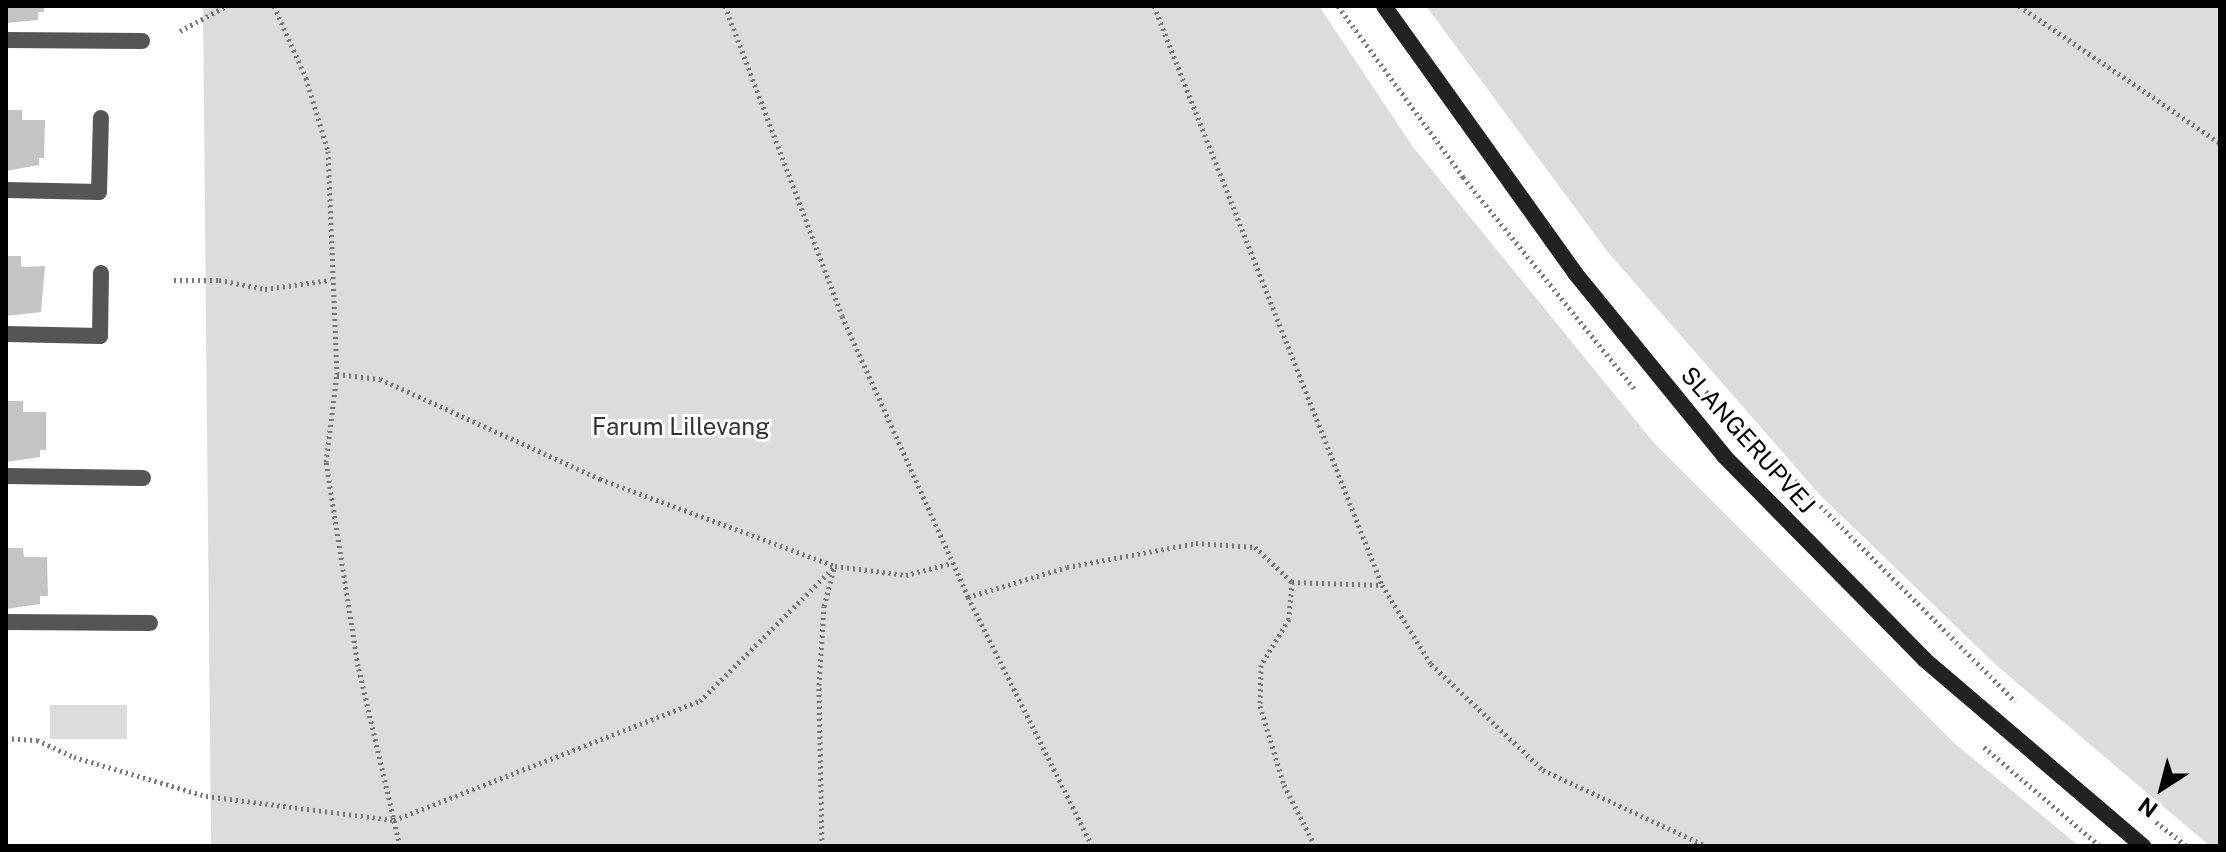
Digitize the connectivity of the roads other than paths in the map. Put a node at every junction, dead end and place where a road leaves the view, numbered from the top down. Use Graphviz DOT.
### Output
graph roads {
  1 [pos="1384,6"];
  2 [pos="6,40"];
  3 [pos="142,41"];
  4 [pos="101,118"];
  5 [pos="6,190"];
  6 [pos="101,273"];
  7 [pos="6,334"];
  8 [pos="6,476"];
  9 [pos="143,478"];
  10 [pos="6,622"];
  11 [pos="150,623"];
  12 [pos="2143,846"];
  1 -- 12 [label="main road, SLANGERUPVEJ"];
  2 -- 3 [label="street"];
  4 -- 5 [label="street"];
  6 -- 7 [label="street"];
  8 -- 9 [label="street"];
  10 -- 11 [label="street"];
}
